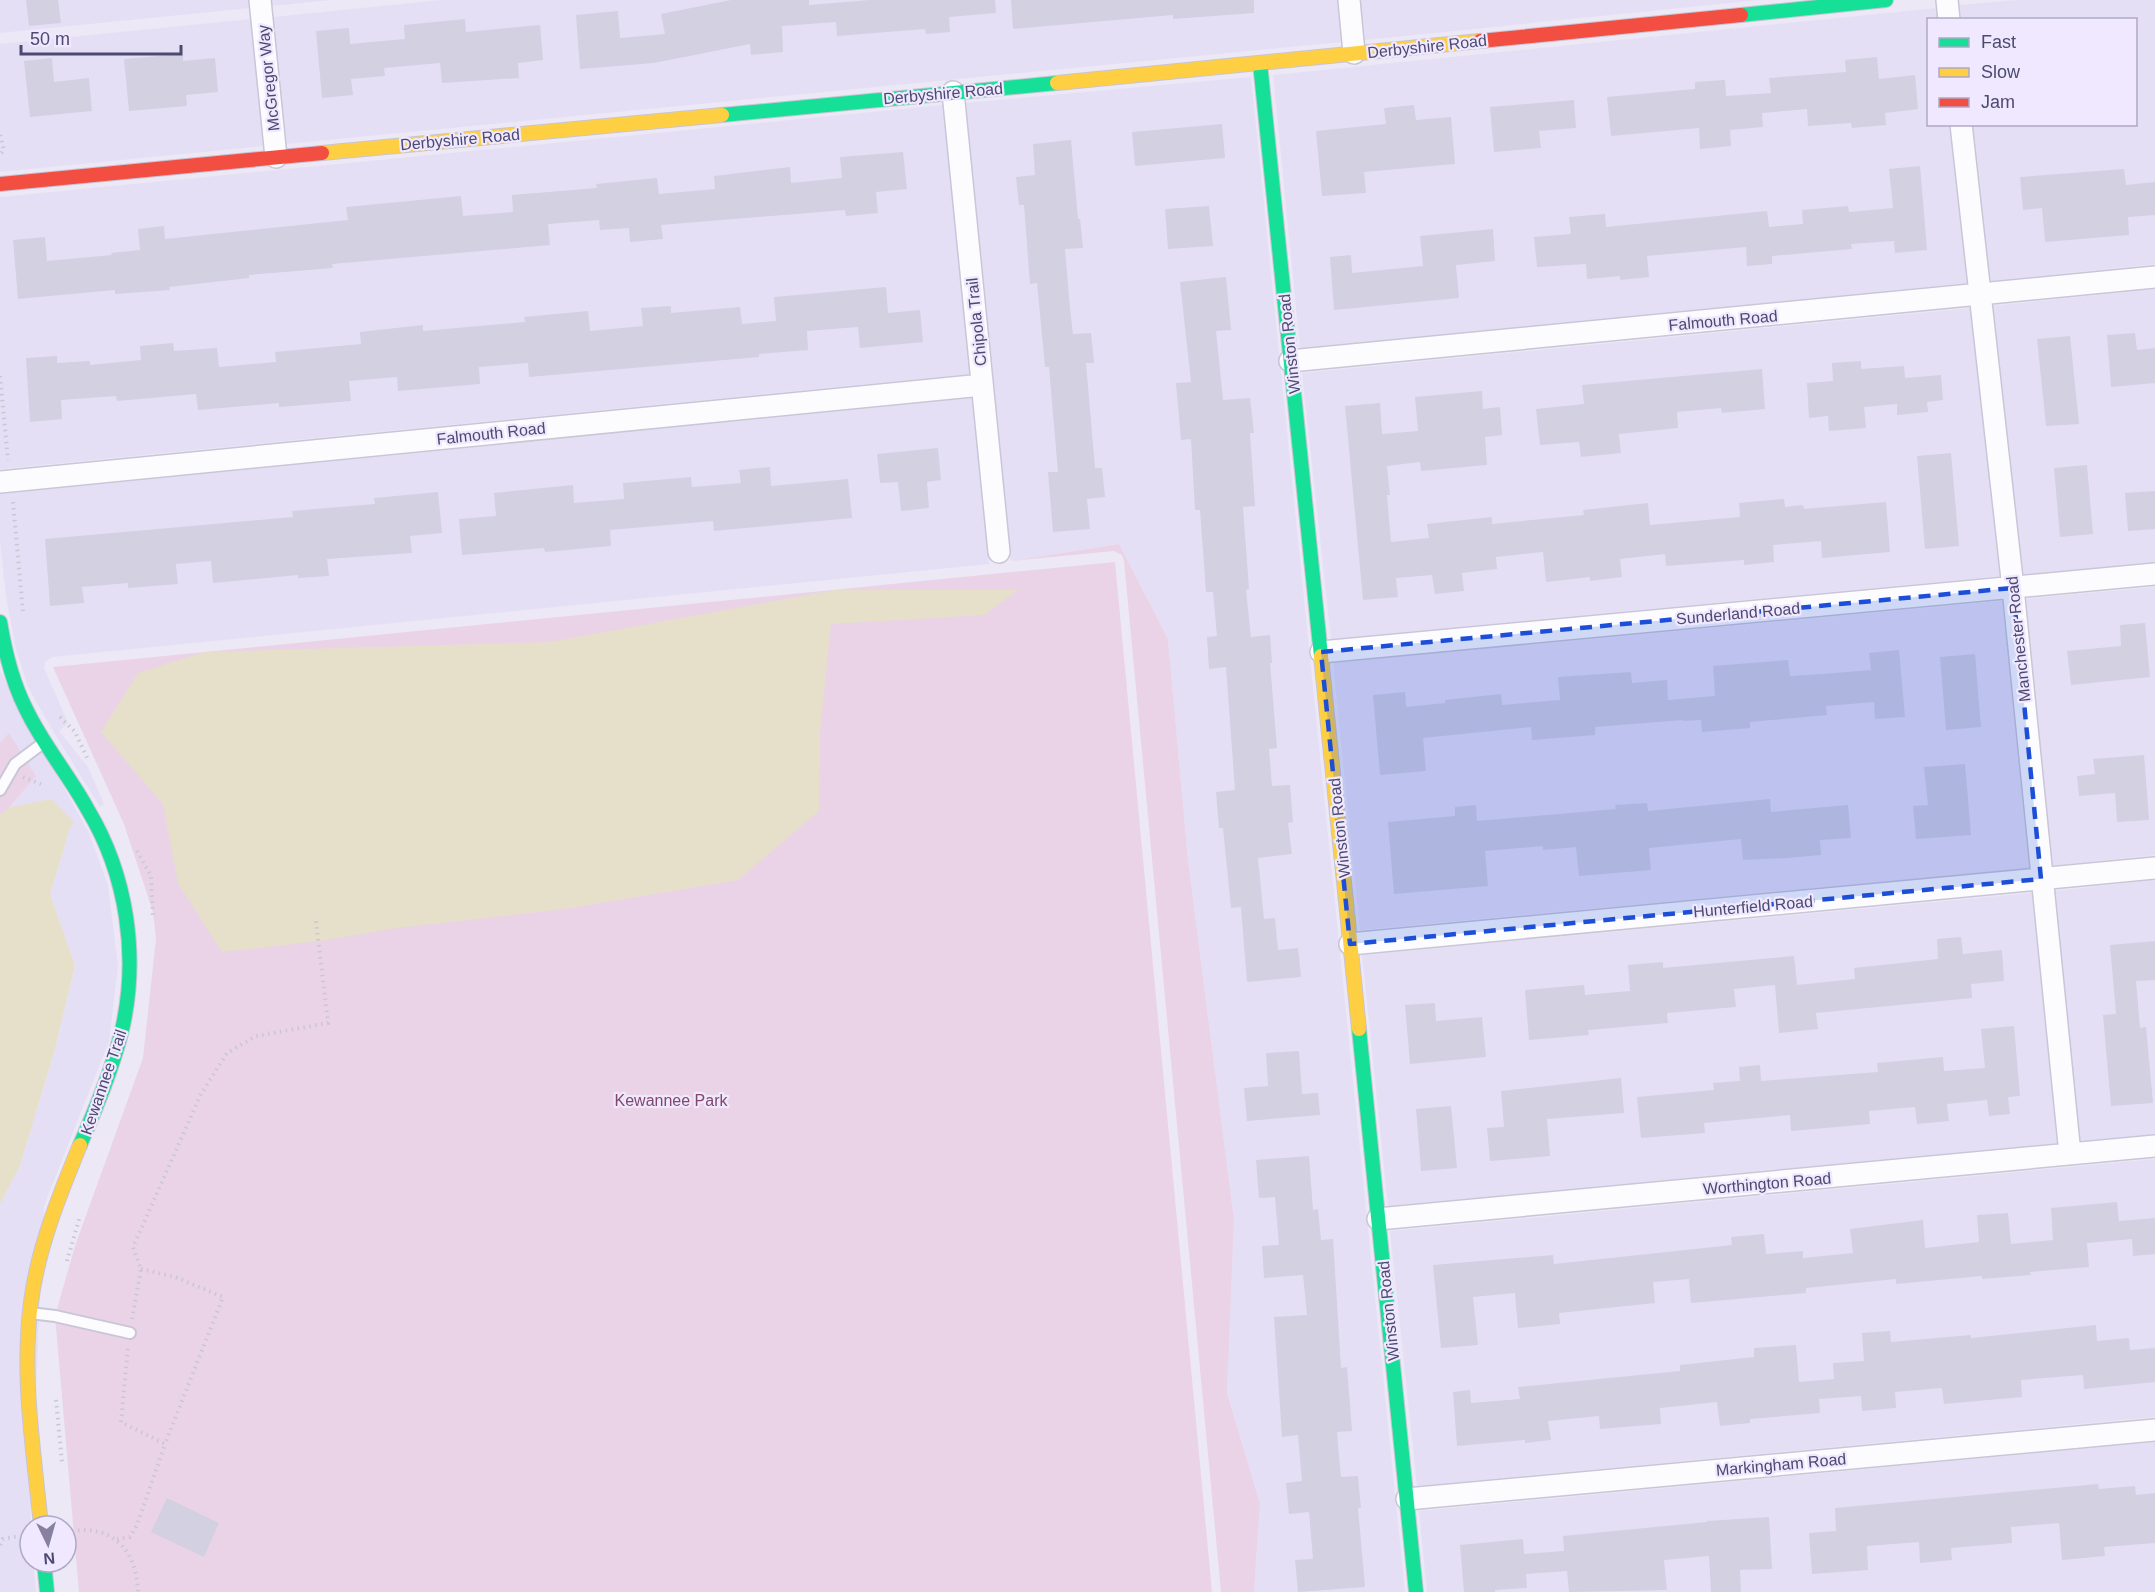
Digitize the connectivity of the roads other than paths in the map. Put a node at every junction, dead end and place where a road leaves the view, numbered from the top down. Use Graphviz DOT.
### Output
graph roads {
  1 [pos="260,0"];
  2 [pos="1349,0"];
  3 [pos="1886,0"];
  4 [pos="1947,0"];
  5 [pos="1950,18"];
  6 [pos="1354,53"];
  7 [pos="1260,63"];
  8 [pos="953,92"];
  9 [pos="1961,126"];
  10 [pos="276,157"];
  11 [pos="0,184"];
  12 [pos="2155,277"];
  13 [pos="1980,295"];
  14 [pos="1290,361"];
  15 [pos="982,385"];
  16 [pos="0,482"];
  17 [pos="999,552"];
  18 [pos="2155,574"];
  19 [pos="2013,588"];
  20 [pos="0,622"];
  21 [pos="1321,652"];
  22 [pos="46,741"];
  23 [pos="0,790"];
  24 [pos="2155,868"];
  25 [pos="2041,879"];
  26 [pos="1350,944"];
  27 [pos="2155,1146"];
  28 [pos="2070,1154"];
  29 [pos="1378,1219"];
  30 [pos="29,1313"];
  31 [pos="130,1333"];
  32 [pos="2155,1430"];
  33 [pos="1407,1499"];
  34 [pos="40,1514"];
  35 [pos="45,1574"];
  36 [pos="46,1592"];
  37 [pos="1416,1592"];
  1 -- 10 [label="street, McGregor Way"];
  2 -- 6 [label="street"];
  3 -- 6 [label="street, Derbyshire Road"];
  4 -- 5 [label="street"];
  6 -- 7 [label="street, Derbyshire Road"];
  7 -- 8 [label="street, Derbyshire Road"];
  7 -- 14 [label="street, Winston Road"];
  8 -- 10 [label="street, Derbyshire Road"];
  8 -- 15 [label="street, Chipola Trail"];
  9 -- 13 [label="street, Manchester Road"];
  10 -- 11 [label="street, Derbyshire Road"];
  12 -- 13 [label="street, Falmouth Road"];
  13 -- 14 [label="street, Falmouth Road"];
  13 -- 19 [label="street, Manchester Road"];
  14 -- 21 [label="street, Winston Road"];
  15 -- 16 [label="street, Falmouth Road"];
  15 -- 17 [label="street, Chipola Trail"];
  18 -- 19 [label="street, Sunderland Road"];
  19 -- 21 [label="street, Sunderland Road"];
  19 -- 25 [label="street, Manchester Road"];
  20 -- 22 [label="street, Kewannee Trail"];
  21 -- 26 [label="street, Winston Road"];
  22 -- 23 [label="lane"];
  22 -- 30 [label="street, Kewannee Trail"];
  24 -- 25 [label="street, Hunterfield Road"];
  25 -- 26 [label="street, Hunterfield Road"];
  25 -- 28 [label="street, Manchester Road"];
  26 -- 29 [label="street, Winston Road"];
  27 -- 28 [label="street, Worthington Road"];
  28 -- 29 [label="street, Worthington Road"];
  29 -- 33 [label="street, Winston Road"];
  30 -- 31 [label="lane"];
  30 -- 34 [label="street, Kewannee Trail"];
  32 -- 33 [label="street, Markingham Road"];
  33 -- 37 [label="street, Winston Road"];
  35 -- 36 [label="street"];
}
